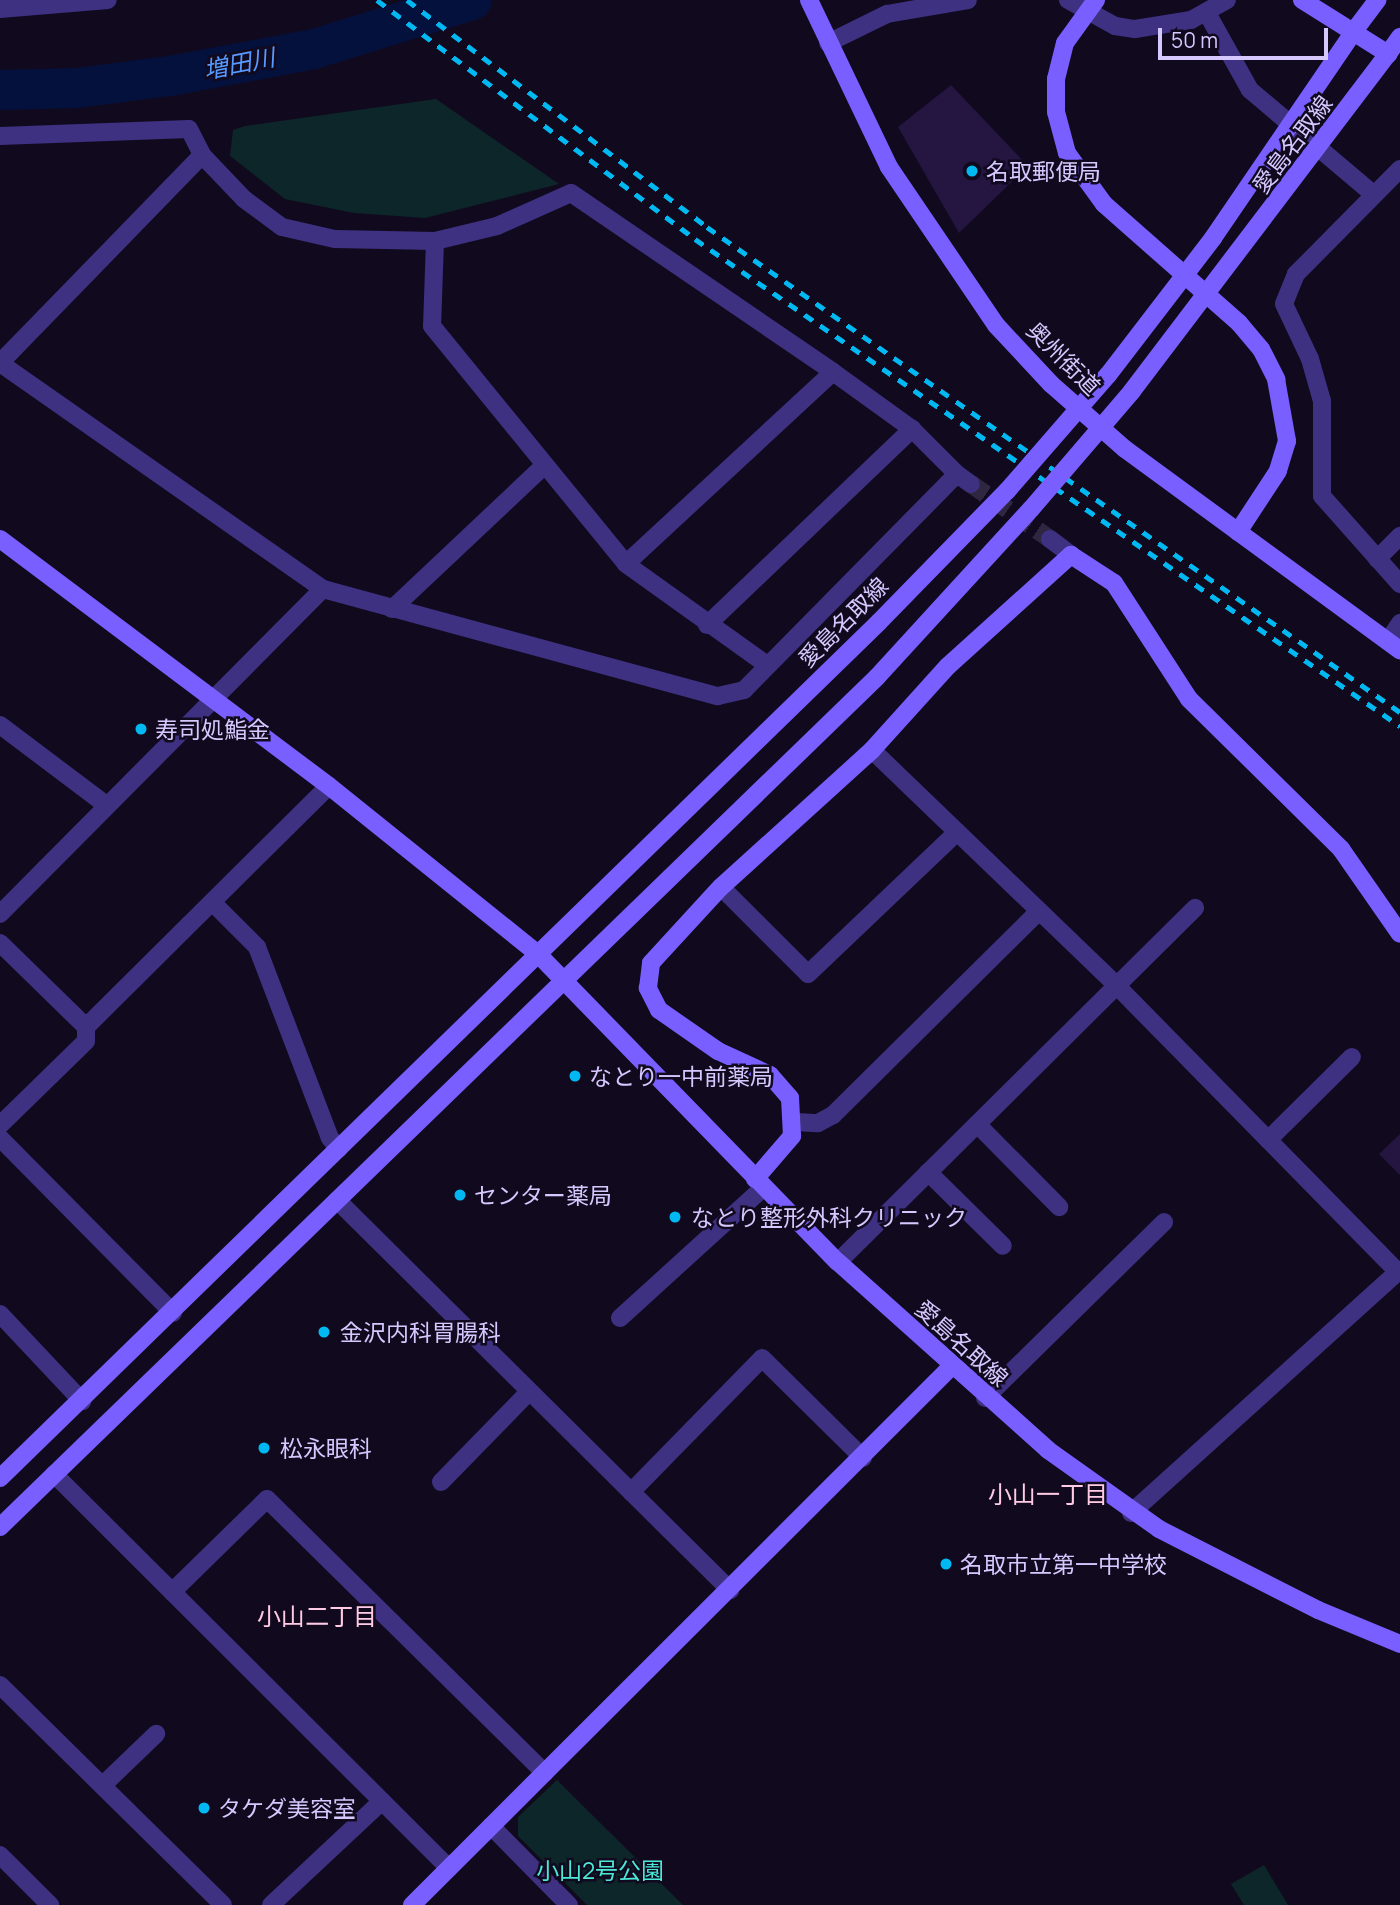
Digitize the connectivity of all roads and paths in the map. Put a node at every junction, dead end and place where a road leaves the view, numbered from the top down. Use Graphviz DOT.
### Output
graph roads {
  1 [pos="108,0"];
  2 [pos="809,0"];
  3 [pos="968,0"];
  4 [pos="1068,0"];
  5 [pos="1096,0"];
  6 [pos="1227,0"];
  7 [pos="1302,0"];
  8 [pos="1377,0"];
  9 [pos="0,9"];
  10 [pos="1207,13"];
  11 [pos="1354,31"];
  12 [pos="1400,37"];
  13 [pos="828,43"];
  14 [pos="1388,54"];
  15 [pos="0,136"];
  16 [pos="202,155"];
  17 [pos="1400,169"];
  18 [pos="1373,194"];
  19 [pos="435,241"];
  20 [pos="0,363"];
  21 [pos="833,372"];
  22 [pos="912,429"];
  23 [pos="544,466"];
  24 [pos="1238,533"];
  25 [pos="1400,536"];
  26 [pos="1049,539"];
  27 [pos="0,540"];
  28 [pos="1071,555"];
  29 [pos="1377,559"];
  30 [pos="626,565"];
  31 [pos="1400,584"];
  32 [pos="323,589"];
  33 [pos="392,609"];
  34 [pos="1400,623"];
  35 [pos="707,625"];
  36 [pos="1394,645"];
  37 [pos="767,665"];
  38 [pos="211,699"];
  39 [pos="2,730"];
  40 [pos="872,750"];
  41 [pos="329,786"];
  42 [pos="107,805"];
  43 [pos="957,832"];
  44 [pos="721,887"];
  45 [pos="212,902"];
  46 [pos="1195,908"];
  47 [pos="1039,911"];
  48 [pos="0,914"];
  49 [pos="1400,934"];
  50 [pos="0,943"];
  51 [pos="537,953"];
  52 [pos="563,980"];
  53 [pos="1116,985"];
  54 [pos="86,1027"];
  55 [pos="1352,1057"];
  56 [pos="796,1122"];
  57 [pos="977,1124"];
  58 [pos="0,1125"];
  59 [pos="0,1138"];
  60 [pos="1268,1140"];
  61 [pos="339,1149"];
  62 [pos="928,1172"];
  63 [pos="759,1184"];
  64 [pos="337,1200"];
  65 [pos="1059,1207"];
  66 [pos="1164,1222"];
  67 [pos="1003,1246"];
  68 [pos="838,1262"];
  69 [pos="1399,1271"];
  70 [pos="173,1313"];
  71 [pos="0,1314"];
  72 [pos="620,1318"];
  73 [pos="951,1367"];
  74 [pos="528,1393"];
  75 [pos="985,1398"];
  76 [pos="82,1401"];
  77 [pos="863,1458"];
  78 [pos="54,1474"];
  79 [pos="0,1478"];
  80 [pos="441,1482"];
  81 [pos="631,1492"];
  82 [pos="1131,1513"];
  83 [pos="0,1527"];
  84 [pos="730,1590"];
  85 [pos="172,1592"];
  86 [pos="1400,1644"];
  87 [pos="0,1685"];
  88 [pos="156,1734"];
  89 [pos="545,1773"];
  90 [pos="103,1785"];
  91 [pos="382,1801"];
  92 [pos="491,1826"];
  93 [pos="0,1855"];
  94 [pos="449,1868"];
  95 [pos="218,1903"];
  96 [pos="50,1905"];
  97 [pos="271,1905"];
  98 [pos="412,1905"];
  99 [pos="569,1905"];
  1 -- 9 [label="street"];
  2 -- 13 [label="main road, 奥州街道"];
  3 -- 13 [label="street"];
  4 -- 10 [label="street"];
  5 -- 24 [label="main road, bridge"];
  6 -- 10 [label="street"];
  7 -- 11 [label="main road"];
  8 -- 11 [label="main road, 愛島名取線"];
  10 -- 18 [label="street"];
  11 -- 14 [label="main road"];
  11 -- 51 [label="main road, 愛島名取線, bridge"];
  12 -- 14 [label="main road, 愛島名取線"];
  13 -- 24 [label="main road, 奥州街道"];
  14 -- 52 [label="main road, 愛島名取線, bridge"];
  15 -- 16 [label="street"];
  16 -- 19 [label="street"];
  16 -- 20 [label="street"];
  17 -- 18 [label="street"];
  18 -- 29 [label="street"];
  19 -- 21 [label="street"];
  19 -- 23 [label="street"];
  20 -- 32 [label="street"];
  21 -- 22 [label="street"];
  21 -- 30 [label="street"];
  22 -- 35 [label="street"];
  22 -- 37 [label="street"];
  23 -- 30 [label="street"];
  23 -- 33 [label="street"];
  24 -- 36 [label="main road, 奥州街道"];
  25 -- 29 [label="street"];
  26 -- 28 [label="street"];
  27 -- 38 [label="main road"];
  28 -- 40 [label="main road"];
  28 -- 49 [label="main road"];
  29 -- 31 [label="street"];
  30 -- 35 [label="street"];
  32 -- 33 [label="street"];
  32 -- 38 [label="street"];
  33 -- 37 [label="street"];
  34 -- 36 [label="street"];
  35 -- 37 [label="street"];
  38 -- 41 [label="main road"];
  38 -- 42 [label="street"];
  39 -- 42 [label="street"];
  40 -- 43 [label="street"];
  40 -- 44 [label="main road"];
  41 -- 45 [label="street"];
  41 -- 51 [label="main road"];
  42 -- 48 [label="street"];
  43 -- 44 [label="street"];
  43 -- 47 [label="street"];
  44 -- 56 [label="main road"];
  45 -- 54 [label="street"];
  45 -- 61 [label="street"];
  46 -- 53 [label="street"];
  47 -- 53 [label="street"];
  47 -- 56 [label="street"];
  50 -- 54 [label="street"];
  51 -- 52 [label="main road, 愛島名取線"];
  51 -- 61 [label="main road"];
  52 -- 63 [label="main road, 愛島名取線"];
  52 -- 64 [label="main road"];
  53 -- 57 [label="street"];
  53 -- 60 [label="street"];
  54 -- 58 [label="street"];
  55 -- 60 [label="street"];
  56 -- 63 [label="main road"];
  57 -- 62 [label="street"];
  57 -- 65 [label="street"];
  59 -- 70 [label="street"];
  60 -- 69 [label="street"];
  61 -- 70 [label="main road"];
  62 -- 67 [label="street"];
  62 -- 68 [label="street"];
  63 -- 68 [label="main road, 愛島名取線"];
  63 -- 72 [label="street"];
  64 -- 74 [label="street"];
  64 -- 78 [label="main road"];
  66 -- 75 [label="street"];
  68 -- 73 [label="main road, 愛島名取線"];
  69 -- 82 [label="street"];
  70 -- 76 [label="main road"];
  71 -- 76 [label="street"];
  73 -- 75 [label="main road, 愛島名取線"];
  73 -- 77 [label="main road"];
  74 -- 80 [label="street"];
  74 -- 81 [label="street"];
  75 -- 82 [label="main road, 愛島名取線"];
  76 -- 79 [label="main road"];
  77 -- 81 [label="street"];
  77 -- 84 [label="main road"];
  78 -- 83 [label="main road"];
  78 -- 85 [label="street"];
  81 -- 84 [label="street"];
  82 -- 86 [label="main road, 愛島名取線"];
  84 -- 89 [label="main road"];
  85 -- 89 [label="street"];
  85 -- 91 [label="street"];
  87 -- 90 [label="street"];
  88 -- 90 [label="street"];
  89 -- 92 [label="main road"];
  90 -- 95 [label="street"];
  91 -- 94 [label="street"];
  91 -- 97 [label="street"];
  92 -- 94 [label="main road"];
  92 -- 99 [label="street"];
  93 -- 96 [label="street"];
  94 -- 98 [label="main road"];
}
